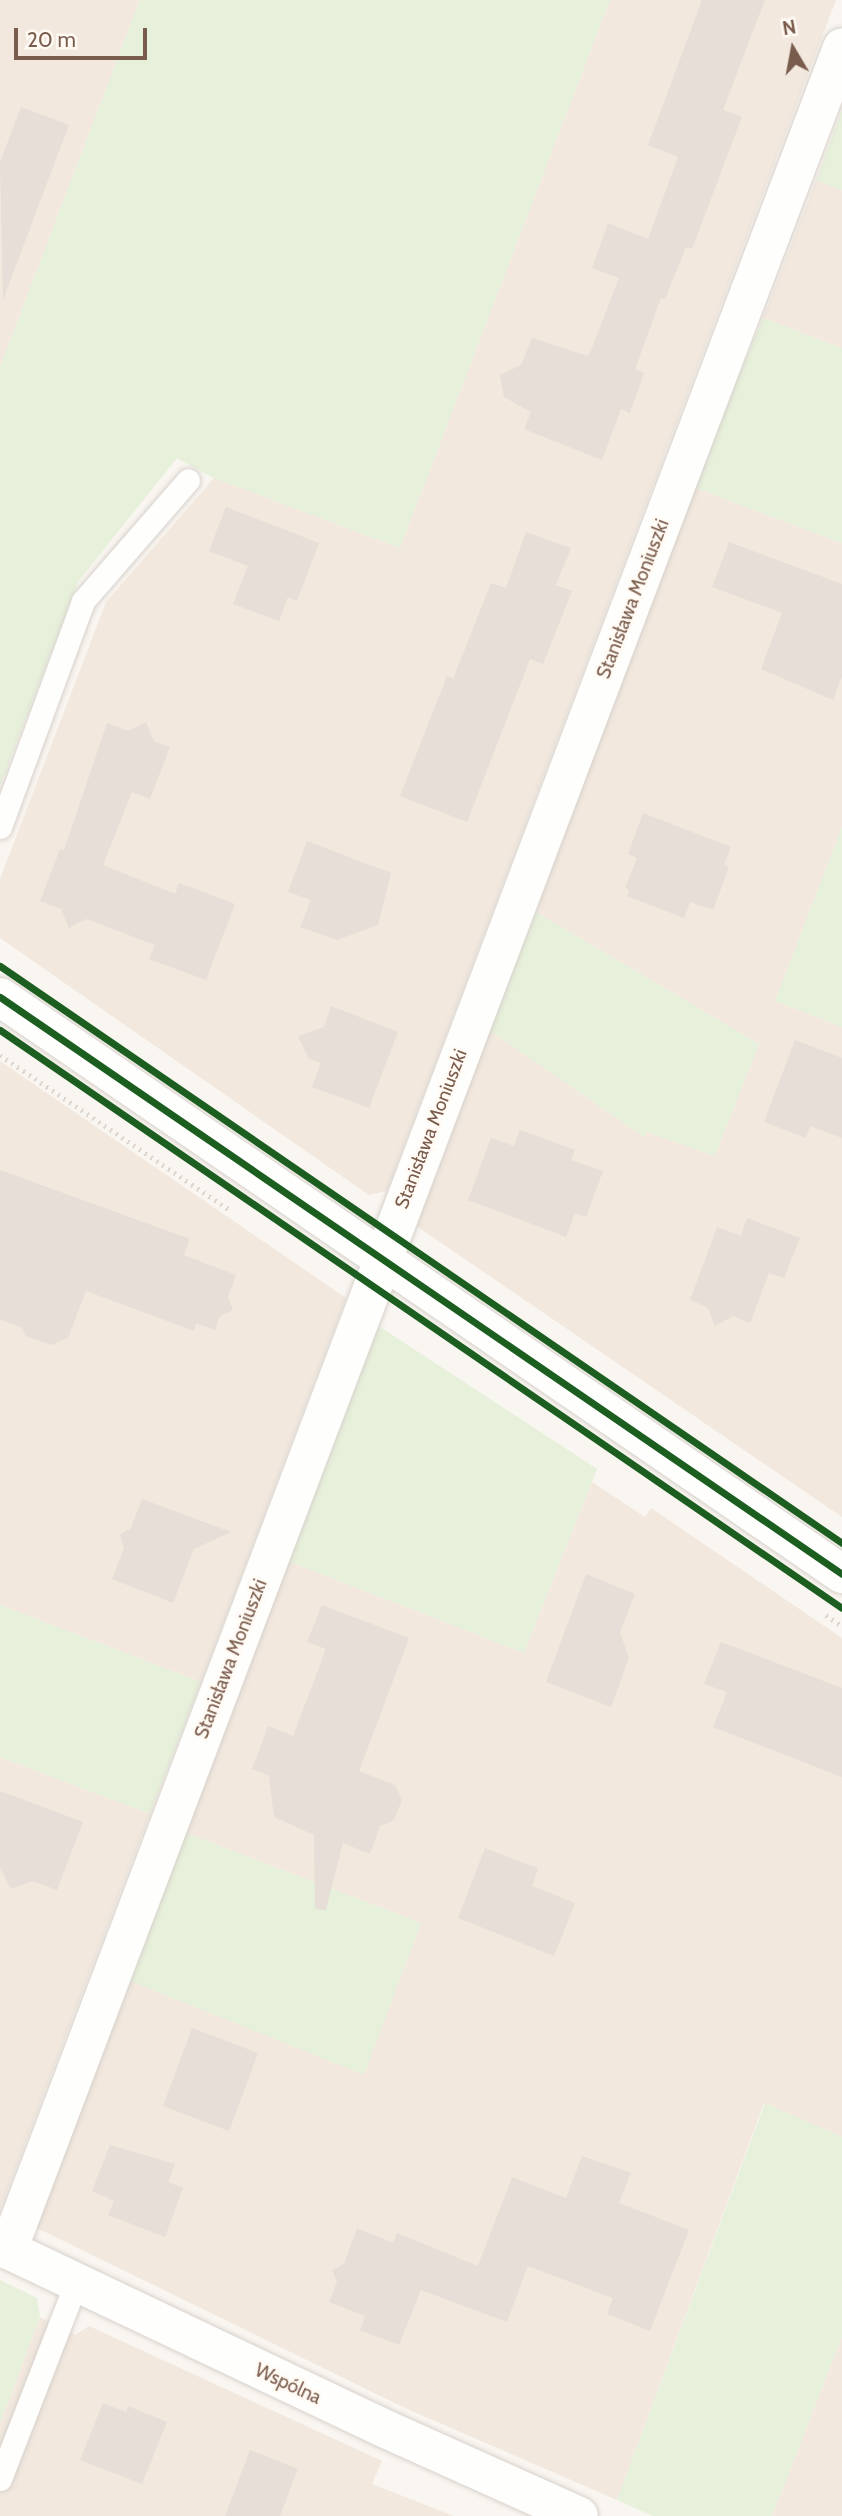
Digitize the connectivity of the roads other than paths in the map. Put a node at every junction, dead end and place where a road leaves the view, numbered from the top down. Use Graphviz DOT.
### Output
graph roads {
  1 [pos="842,48"];
  2 [pos="188,480"];
  3 [pos="0,827"];
  4 [pos="0,997"];
  5 [pos="382,1255"];
  6 [pos="842,1574"];
  7 [pos="4,2248"];
  8 [pos="76,2283"];
  9 [pos="0,2479"];
  10 [pos="579,2516"];
  1 -- 5 [label="street, Stanisława Moniuszki"];
  2 -- 3 [label="lane"];
  4 -- 5 [label="street"];
  5 -- 6 [label="street"];
  5 -- 7 [label="street, Stanisława Moniuszki"];
  7 -- 8 [label="street, Wspólna"];
  8 -- 9 [label="lane"];
  8 -- 10 [label="street, Wspólna"];
}
